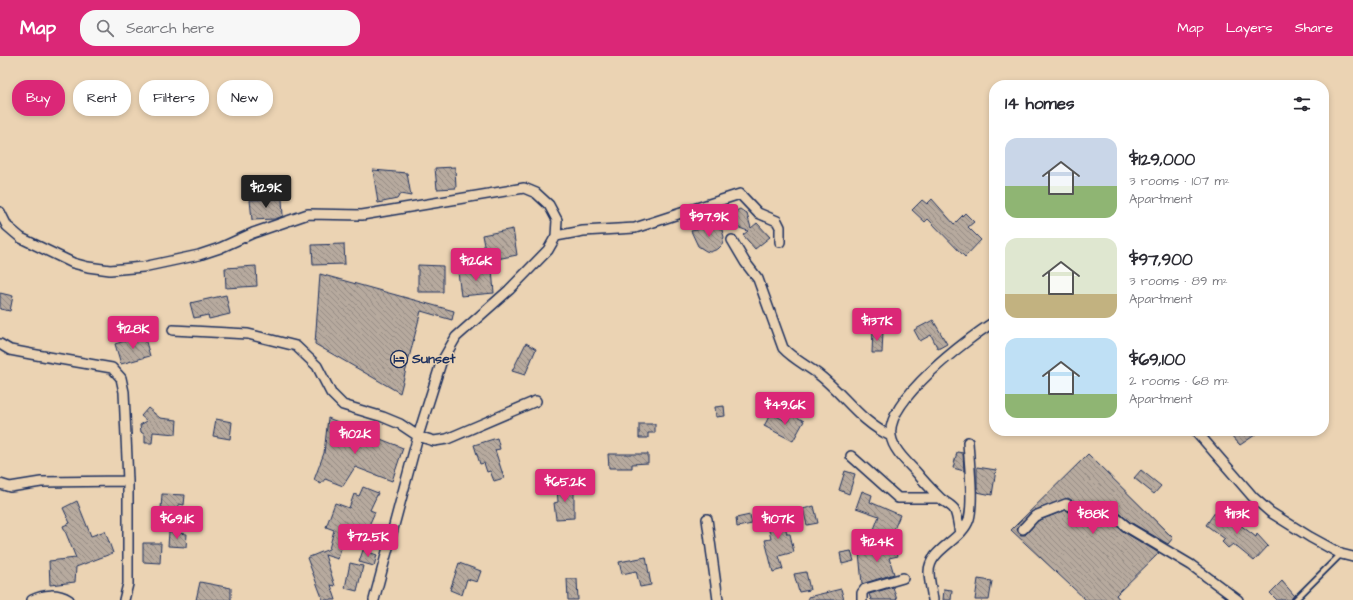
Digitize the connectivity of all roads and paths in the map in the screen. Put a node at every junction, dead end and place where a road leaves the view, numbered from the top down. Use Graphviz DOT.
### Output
graph roads {
  1 [pos="0,212"];
  2 [pos="556,236"];
  3 [pos="732,240"];
  4 [pos="780,242"];
  5 [pos="989,326"];
  6 [pos="173,330"];
  7 [pos="0,344"];
  8 [pos="536,400"];
  9 [pos="418,436"];
  10 [pos="891,436"];
  11 [pos="1200,436"];
  12 [pos="968,442"];
  13 [pos="851,456"];
  14 [pos="128,481"];
  15 [pos="0,484"];
  16 [pos="940,498"];
  17 [pos="707,519"];
  18 [pos="1023,529"];
  19 [pos="960,533"];
  20 [pos="1341,554"];
  21 [pos="1353,557"];
  22 [pos="903,578"];
  23 [pos="32,600"];
  24 [pos="69,600"];
  25 [pos="124,600"];
  26 [pos="374,600"];
  27 [pos="718,600"];
  28 [pos="862,600"];
  29 [pos="933,600"];
  30 [pos="1238,600"];
  31 [pos="1295,600"];
  1 -- 2 [label="street"];
  2 -- 4 [label="street"];
  2 -- 9 [label="street"];
  3 -- 10 [label="street"];
  5 -- 10 [label="street"];
  6 -- 9 [label="street"];
  7 -- 14 [label="street"];
  8 -- 9 [label="street"];
  9 -- 26 [label="street"];
  10 -- 16 [label="street"];
  11 -- 20 [label="street"];
  12 -- 19 [label="street"];
  13 -- 16 [label="street"];
  14 -- 15 [label="street"];
  14 -- 25 [label="street"];
  16 -- 19 [label="street"];
  17 -- 27 [label="street"];
  18 -- 30 [label="street"];
  19 -- 29 [label="street"];
  20 -- 21 [label="street"];
  20 -- 31 [label="lane"];
  22 -- 28 [label="street"];
  23 -- 24 [label="street"];
}
